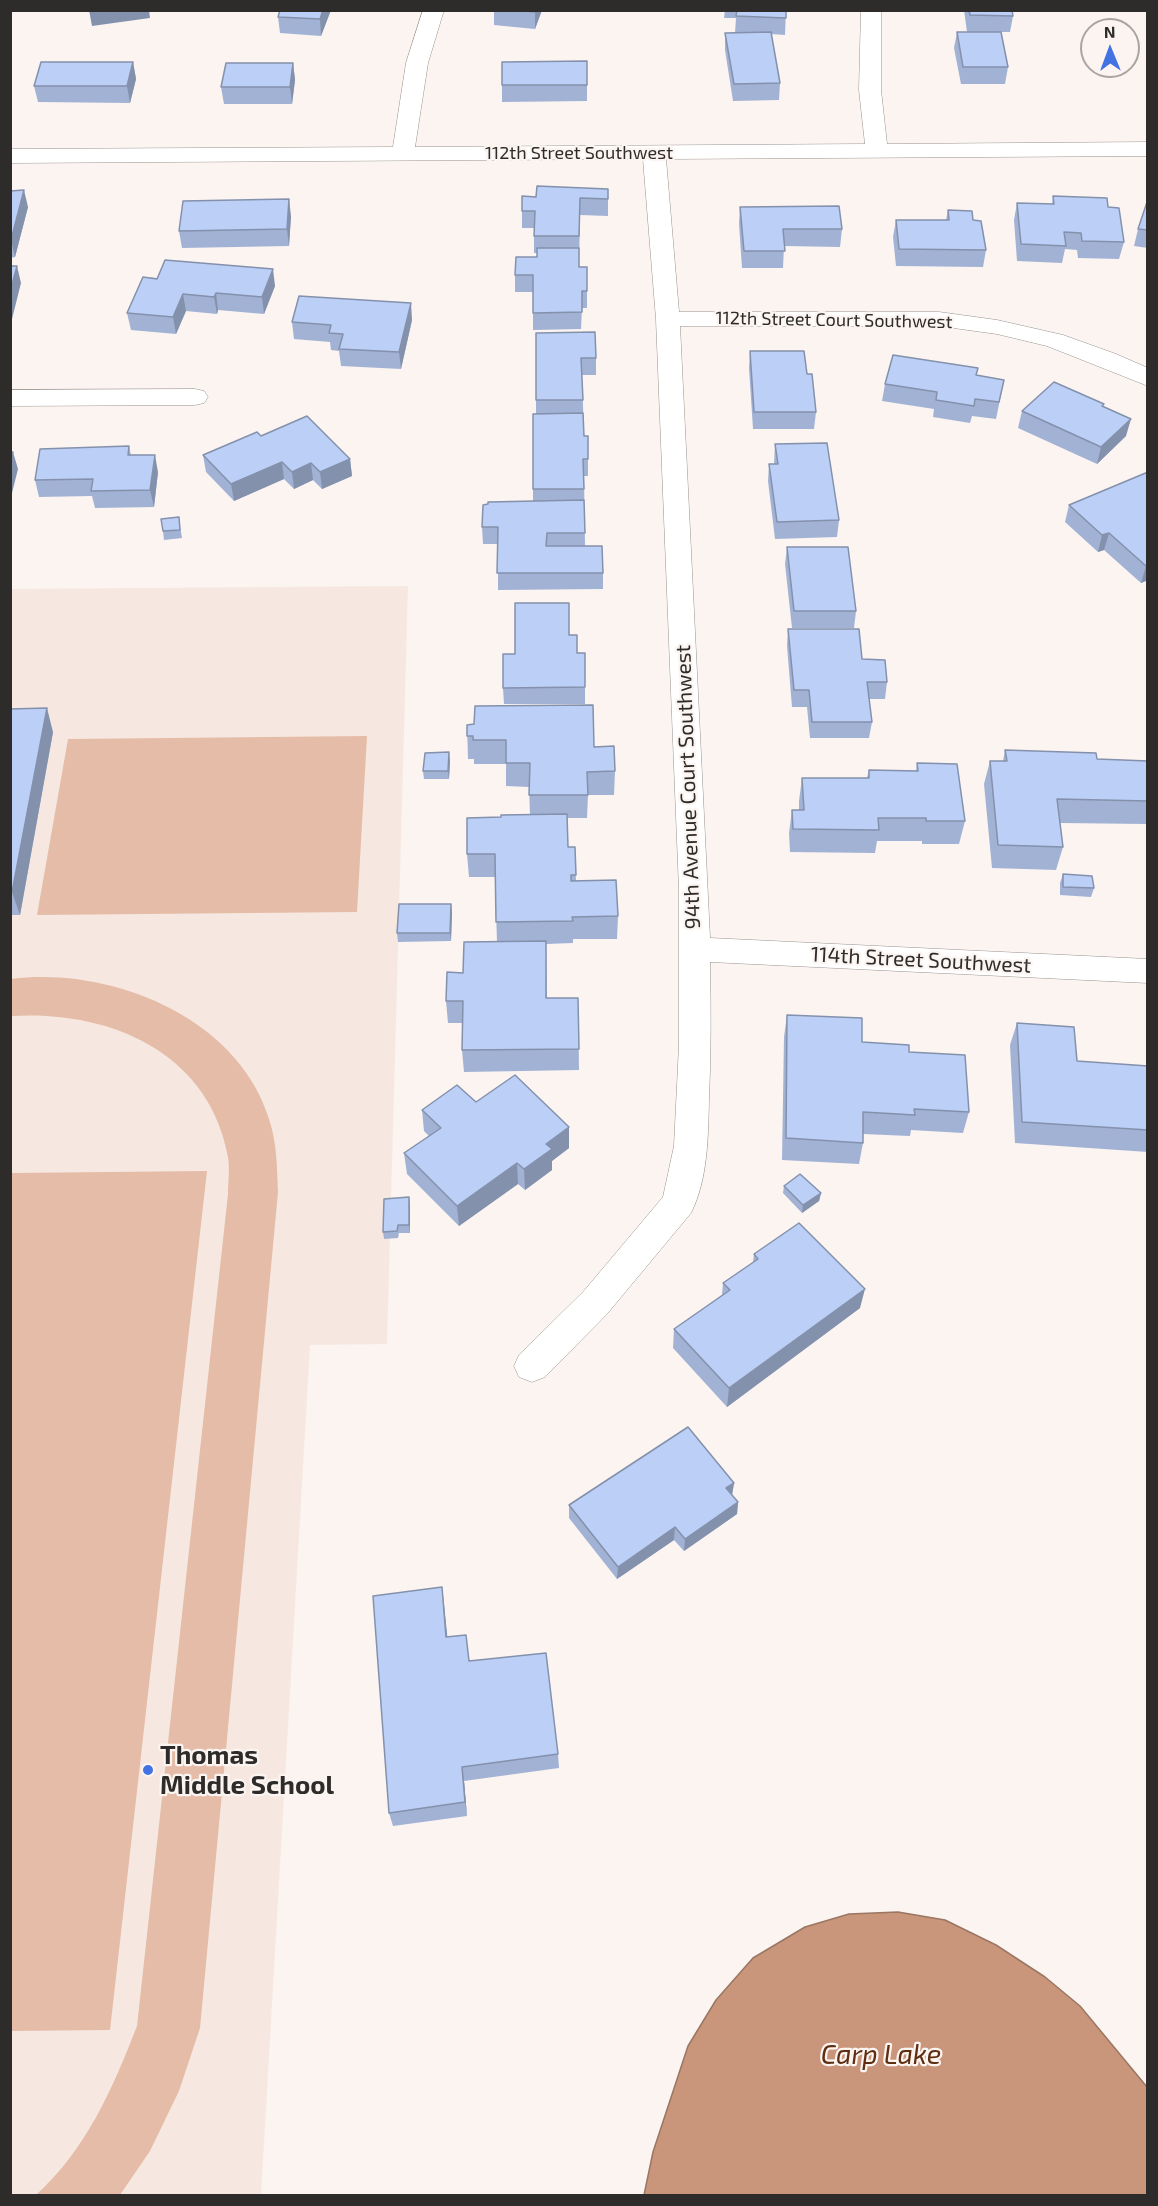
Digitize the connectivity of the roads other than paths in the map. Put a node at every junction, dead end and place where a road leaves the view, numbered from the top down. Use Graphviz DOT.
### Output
graph roads {
  1 [pos="434,10"];
  2 [pos="871,10"];
  3 [pos="1148,149"];
  4 [pos="654,152"];
  5 [pos="876,152"];
  6 [pos="403,153"];
  7 [pos="10,156"];
  8 [pos="668,319"];
  9 [pos="1144,372"];
  10 [pos="195,397"];
  11 [pos="10,398"];
  12 [pos="694,948"];
  13 [pos="1148,971"];
  14 [pos="532,1366"];
  1 -- 6 [label="street"];
  2 -- 5 [label="street"];
  3 -- 5 [label="street, 112th Street Southwest"];
  4 -- 5 [label="street, 112th Street Southwest"];
  4 -- 6 [label="street, 112th Street Southwest"];
  4 -- 8 [label="street, 94th Avenue Court Southwest"];
  6 -- 7 [label="street, 112th Street Southwest"];
  8 -- 9 [label="street, 112th Street Court Southwest"];
  8 -- 12 [label="street, 94th Avenue Court Southwest"];
  10 -- 11 [label="street"];
  12 -- 13 [label="street, 114th Street Southwest"];
  12 -- 14 [label="street, 94th Avenue Court Southwest"];
}
